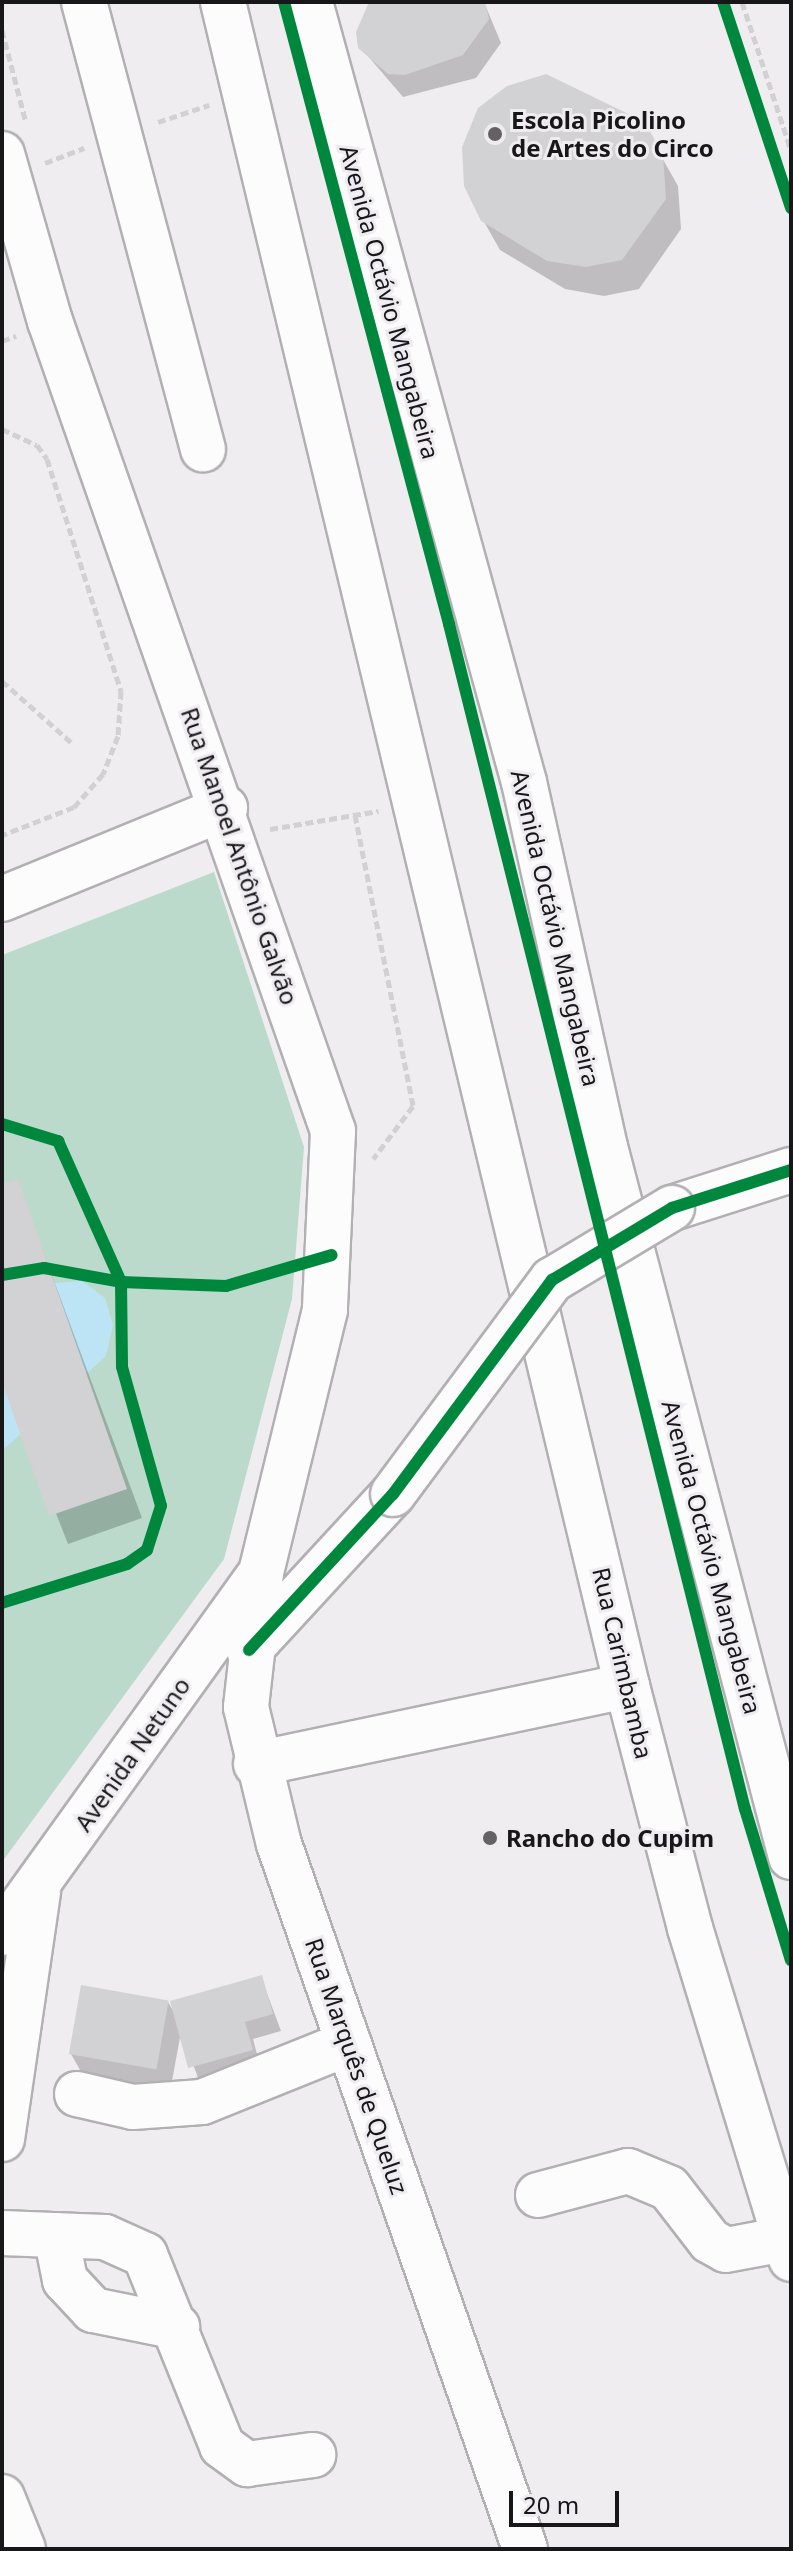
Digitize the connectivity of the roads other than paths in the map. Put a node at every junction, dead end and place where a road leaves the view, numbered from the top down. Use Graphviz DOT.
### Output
graph roads {
  1 [pos="84,2"];
  2 [pos="223,2"];
  3 [pos="310,2"];
  4 [pos="25,152"];
  5 [pos="203,449"];
  6 [pos="229,821"];
  7 [pos="2,899"];
  8 [pos="791,1170"];
  9 [pos="261,1573"];
  10 [pos="249,1650"];
  11 [pos="627,1686"];
  12 [pos="256,1764"];
  13 [pos="791,1857"];
  14 [pos="38,1890"];
  15 [pos="2,1933"];
  16 [pos="349,2043"];
  17 [pos="77,2094"];
  18 [pos="2,2139"];
  19 [pos="538,2195"];
  20 [pos="2,2233"];
  21 [pos="56,2235"];
  22 [pos="788,2249"];
  23 [pos="177,2327"];
  24 [pos="313,2455"];
  25 [pos="2,2497"];
  26 [pos="23,2549"];
  27 [pos="525,2549"];
  1 -- 5 [label="street"];
  2 -- 11 [label="street, Rua Carimbamba"];
  3 -- 13 [label="street, Avenida Octávio Mangabeira"];
  4 -- 6 [label="street, Rua Manoel Antônio Galvão"];
  6 -- 7 [label="street"];
  6 -- 9 [label="street, Rua Manoel Antônio Galvão"];
  8 -- 10 [label="street, bridge"];
  9 -- 10 [label="street, Rua Marquês de Queluz"];
  9 -- 14 [label="street, Avenida Netuno"];
  10 -- 12 [label="street, Rua Marquês de Queluz"];
  11 -- 12 [label="street"];
  11 -- 22 [label="street, Rua Carimbamba"];
  12 -- 16 [label="street, Rua Marquês de Queluz"];
  14 -- 15 [label="street, Avenida Netuno"];
  14 -- 18 [label="street"];
  16 -- 17 [label="street"];
  16 -- 27 [label="street, Rua Marquês de Queluz"];
  19 -- 22 [label="street"];
  20 -- 21 [label="street"];
  21 -- 23 [label="street"];
  21 -- 23 [label="street"];
  23 -- 24 [label="street"];
  25 -- 26 [label="street"];
}
